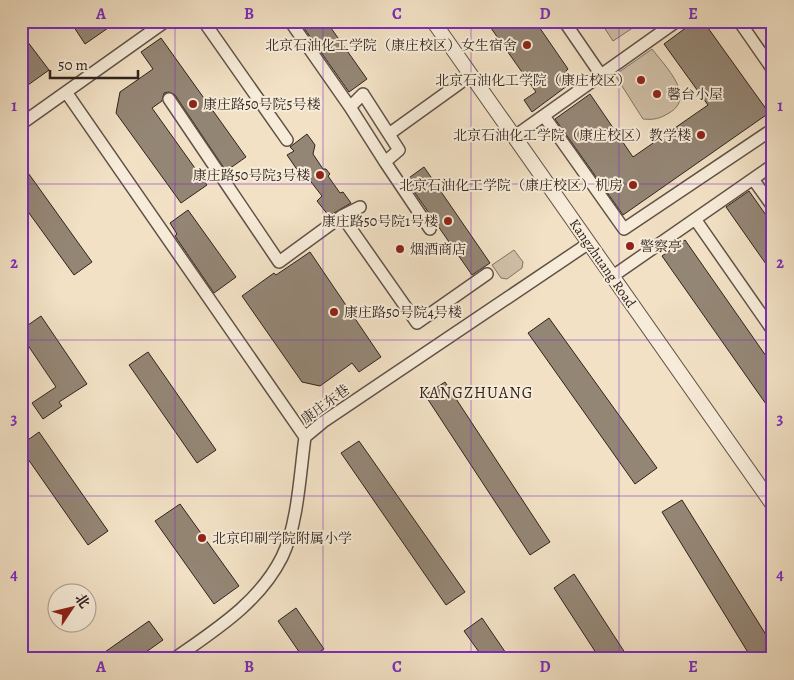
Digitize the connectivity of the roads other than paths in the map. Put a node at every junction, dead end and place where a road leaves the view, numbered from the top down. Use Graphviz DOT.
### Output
graph roads {
  1 [pos="166,21"];
  2 [pos="214,21"];
  3 [pos="290,21"];
  4 [pos="433,21"];
  5 [pos="564,21"];
  6 [pos="678,21"];
  7 [pos="739,21"];
  8 [pos="773,70"];
  9 [pos="471,75"];
  10 [pos="602,75"];
  11 [pos="66,92"];
  12 [pos="169,99"];
  13 [pos="350,107"];
  14 [pos="544,116"];
  15 [pos="21,124"];
  16 [pos="773,129"];
  17 [pos="389,134"];
  18 [pos="515,136"];
  19 [pos="287,140"];
  20 [pos="385,162"];
  21 [pos="773,165"];
  22 [pos="753,179"];
  23 [pos="360,207"];
  24 [pos="773,207"];
  25 [pos="342,216"];
  26 [pos="695,219"];
  27 [pos="430,229"];
  28 [pos="589,243"];
  29 [pos="487,274"];
  30 [pos="613,276"];
  31 [pos="773,331"];
  32 [pos="305,436"];
  33 [pos="773,505"];
  34 [pos="174,659"];
  1 -- 11 [label="street"];
  2 -- 19 [label="street"];
  3 -- 13 [label="street"];
  4 -- 9 [label="street, Kangzhuang Road"];
  5 -- 10 [label="street"];
  6 -- 10 [label="street"];
  7 -- 8 [label="street"];
  9 -- 17 [label="street"];
  9 -- 18 [label="street, Kangzhuang Road"];
  10 -- 14 [label="street"];
  11 -- 15 [label="street"];
  11 -- 32 [label="street"];
  12 -- 25 [label="street"];
  13 -- 17 [label="street"];
  13 -- 20 [label="street"];
  14 -- 16 [label="street"];
  14 -- 18 [label="street"];
  17 -- 20 [label="street"];
  18 -- 28 [label="street, Kangzhuang Road"];
  20 -- 27 [label="street"];
  21 -- 22 [label="street"];
  22 -- 24 [label="street"];
  22 -- 26 [label="street"];
  23 -- 25 [label="street"];
  25 -- 29 [label="street"];
  26 -- 30 [label="street"];
  26 -- 31 [label="street"];
  28 -- 30 [label="street, Kangzhuang Road"];
  28 -- 32 [label="street, 康庄东巷"];
  30 -- 33 [label="street, Kangzhuang Road"];
  32 -- 34 [label="street, 康庄东巷"];
}
